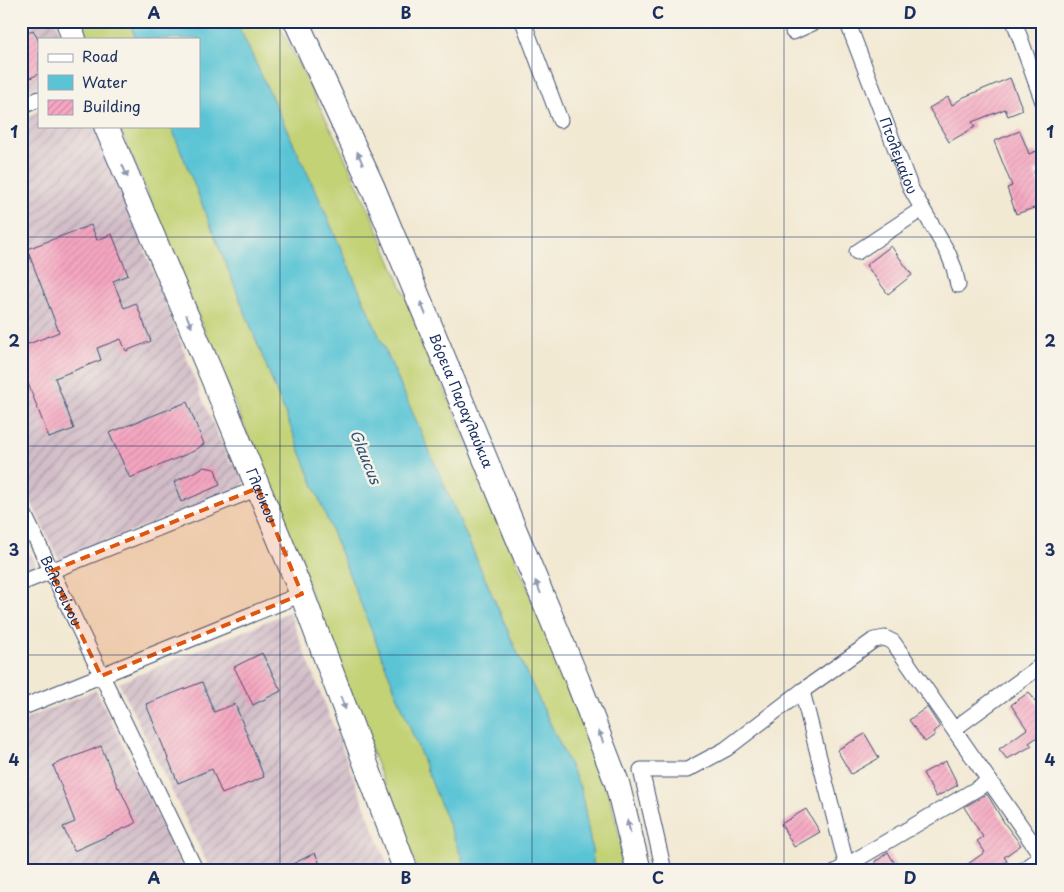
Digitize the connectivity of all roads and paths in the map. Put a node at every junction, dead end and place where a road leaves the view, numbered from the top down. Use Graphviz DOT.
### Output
graph roads {
  1 [pos="68,21"];
  2 [pos="296,21"];
  3 [pos="523,21"];
  4 [pos="817,21"];
  5 [pos="847,21"];
  6 [pos="1014,21"];
  7 [pos="793,32"];
  8 [pos="74,38"];
  9 [pos="38,99"];
  10 [pos="1043,102"];
  11 [pos="21,106"];
  12 [pos="560,120"];
  13 [pos="107,128"];
  14 [pos="922,208"];
  15 [pos="857,252"];
  16 [pos="958,285"];
  17 [pos="258,488"];
  18 [pos="21,508"];
  19 [pos="51,571"];
  20 [pos="21,583"];
  21 [pos="302,594"];
  22 [pos="1043,664"];
  23 [pos="101,676"];
  24 [pos="802,691"];
  25 [pos="21,708"];
  26 [pos="954,729"];
  27 [pos="990,781"];
  28 [pos="1042,857"];
  29 [pos="844,869"];
  30 [pos="196,871"];
  31 [pos="406,871"];
  32 [pos="639,871"];
  33 [pos="664,871"];
  34 [pos="1022,871"];
  1 -- 8 [label="main road"];
  32 -- 2 [label="main road, Βόρεια Παραγλαύκια, one-way"];
  3 -- 12 [label="street"];
  4 -- 7 [label="street"];
  5 -- 14 [label="street, Πτολεμαίου"];
  6 -- 10 [label="street"];
  9 -- 11 [label="street"];
  13 -- 17 [label="main road, Γλαύκου, one-way"];
  14 -- 15 [label="street"];
  14 -- 16 [label="street, Πτολεμαίου"];
  17 -- 19 [label="street"];
  17 -- 21 [label="main road, Γλαύκου, one-way"];
  18 -- 19 [label="street, Βελεστίνου"];
  19 -- 20 [label="street"];
  19 -- 23 [label="street, Βελεστίνου"];
  21 -- 23 [label="street"];
  21 -- 31 [label="main road, Γλαύκου, one-way"];
  22 -- 26 [label="street"];
  23 -- 25 [label="street"];
  23 -- 30 [label="street, Βελεστίνου"];
  24 -- 26 [label="street"];
  24 -- 29 [label="street"];
  24 -- 33 [label="street"];
  26 -- 27 [label="street"];
  27 -- 28 [label="street"];
  27 -- 29 [label="street"];
  28 -- 34 [label="street"];
}
